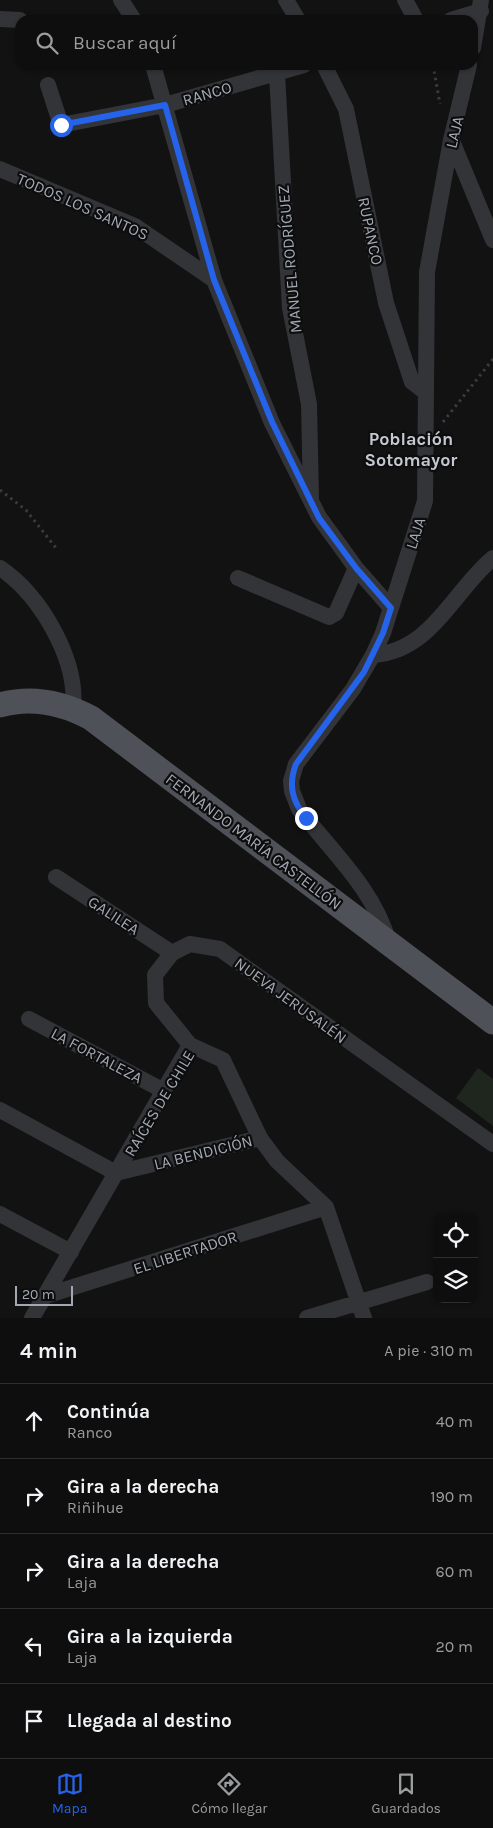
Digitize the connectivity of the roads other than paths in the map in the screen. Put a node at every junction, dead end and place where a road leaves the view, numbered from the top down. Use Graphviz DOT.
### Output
graph roads {
  1 [pos="120,0"];
  2 [pos="286,0"];
  3 [pos="405,0"];
  4 [pos="481,6"];
  5 [pos="130,15"];
  6 [pos="295,15"];
  7 [pos="413,15"];
  8 [pos="462,15"];
  9 [pos="0,19"];
  10 [pos="15,20"];
  11 [pos="478,22"];
  12 [pos="154,70"];
  13 [pos="289,70"];
  14 [pos="326,70"];
  15 [pos="468,70"];
  16 [pos="277,74"];
  17 [pos="48,85"];
  18 [pos="165,105"];
  19 [pos="452,140"];
  20 [pos="0,169"];
  21 [pos="493,240"];
  22 [pos="214,280"];
  23 [pos="425,392"];
  24 [pos="311,502"];
  25 [pos="493,558"];
  26 [pos="0,568"];
  27 [pos="356,568"];
  28 [pos="238,578"];
  29 [pos="391,608"];
  30 [pos="373,655"];
  31 [pos="0,705"];
  32 [pos="73,708"];
  33 [pos="56,877"];
  34 [pos="389,943"];
  35 [pos="172,953"];
  36 [pos="30,1019"];
  37 [pos="493,1022"];
  38 [pos="190,1045"];
  39 [pos="164,1091"];
  40 [pos="0,1110"];
  41 [pos="260,1138"];
  42 [pos="493,1144"];
  43 [pos="116,1173"];
  44 [pos="326,1208"];
  45 [pos="0,1214"];
  46 [pos="71,1252"];
  47 [pos="427,1282"];
  48 [pos="45,1296"];
  49 [pos="361,1310"];
  50 [pos="32,1318"];
  51 [pos="307,1318"];
  1 -- 5 [label="street"];
  2 -- 6 [label="street"];
  3 -- 7 [label="street"];
  4 -- 8 [label="street"];
  4 -- 11 [label="street"];
  9 -- 10 [label="street"];
  12 -- 18 [label="street"];
  13 -- 16 [label="street, RANCO"];
  14 -- 23 [label="street, RUPANCO"];
  15 -- 19 [label="street, LAJA"];
  16 -- 18 [label="street, RANCO"];
  16 -- 24 [label="street, MANUEL RODRÍGUEZ"];
  17 -- 18 [label="street, RANCO"];
  18 -- 22 [label="street"];
  19 -- 21 [label="street"];
  19 -- 23 [label="street, LAJA"];
  20 -- 22 [label="street, TODOS LOS SANTOS"];
  22 -- 24 [label="street"];
  23 -- 29 [label="street, LAJA"];
  24 -- 27 [label="street"];
  25 -- 30 [label="street"];
  26 -- 32 [label="street"];
  27 -- 28 [label="street"];
  27 -- 29 [label="street"];
  29 -- 30 [label="street, LAJA"];
  30 -- 34 [label="street, LAJA"];
  31 -- 32 [label="main road, FERNANDO MARÍA CASTELLÓN"];
  32 -- 34 [label="main road, FERNANDO MARÍA CASTELLÓN"];
  33 -- 35 [label="street, GALILEA"];
  34 -- 37 [label="main road, FERNANDO MARÍA CASTELLÓN"];
  35 -- 38 [label="street"];
  35 -- 42 [label="street, NUEVA JERUSALÉN"];
  36 -- 39 [label="street, LA FORTALEZA"];
  38 -- 39 [label="street, RAÍCES DE CHILE"];
  38 -- 41 [label="street, RAÍCES DE CHILE"];
  39 -- 43 [label="street, RAÍCES DE CHILE"];
  40 -- 43 [label="street"];
  41 -- 43 [label="street, LA BENDICIÓN"];
  41 -- 44 [label="street, RAÍCES DE CHILE"];
  43 -- 46 [label="street, RAÍCES DE CHILE"];
  44 -- 48 [label="street, EL LIBERTADOR"];
  44 -- 49 [label="street, RAÍCES DE CHILE"];
  45 -- 46 [label="street"];
  46 -- 48 [label="street, RAÍCES DE CHILE"];
  47 -- 49 [label="street"];
  48 -- 50 [label="street, RAÍCES DE CHILE"];
  49 -- 51 [label="street"];
}
